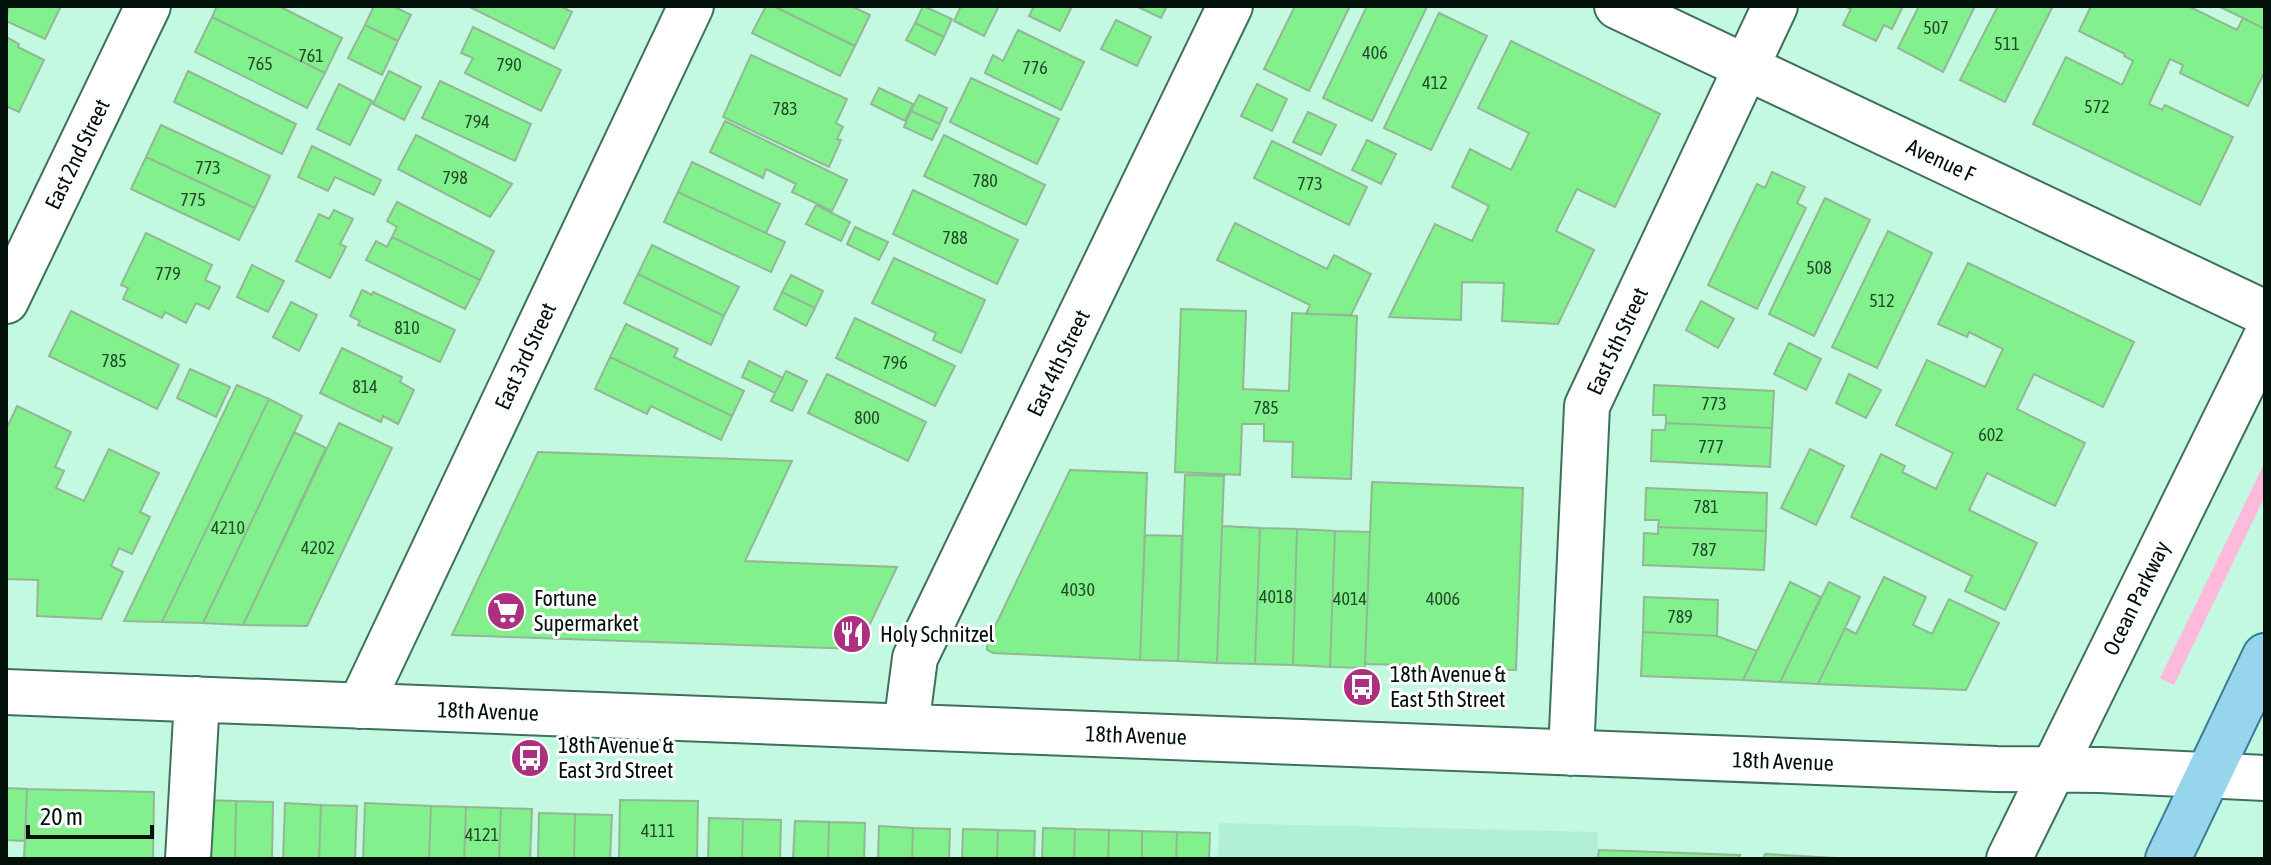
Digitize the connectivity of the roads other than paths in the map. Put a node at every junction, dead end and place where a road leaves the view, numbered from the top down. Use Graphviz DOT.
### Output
graph roads {
  1 [pos="148,6"];
  2 [pos="691,6"];
  3 [pos="1230,6"];
  4 [pos="1617,6"];
  5 [pos="1775,6"];
  6 [pos="1745,68"];
  7 [pos="6,301"];
  8 [pos="2265,313"];
  9 [pos="2265,339"];
  10 [pos="2265,656"];
  11 [pos="6,692"];
  12 [pos="197,699"];
  13 [pos="360,706"];
  14 [pos="906,727"];
  15 [pos="1571,753"];
  16 [pos="2052,771"];
  17 [pos="2207,776"];
  18 [pos="2265,778"];
  19 [pos="188,859"];
  20 [pos="2009,859"];
  21 [pos="2168,859"];
  1 -- 7 [label="street, East 2nd Street"];
  2 -- 13 [label="street, East 3rd Street"];
  3 -- 14 [label="street, East 4th Street"];
  4 -- 6 [label="street, Avenue F"];
  5 -- 6 [label="street, East 5th Street"];
  6 -- 8 [label="street, Avenue F"];
  6 -- 15 [label="street, East 5th Street"];
  9 -- 16 [label="street, Ocean Parkway"];
  10 -- 17 [label="main road"];
  11 -- 12 [label="street, 18th Avenue"];
  12 -- 13 [label="street, 18th Avenue"];
  12 -- 19 [label="street"];
  13 -- 14 [label="street, 18th Avenue"];
  14 -- 15 [label="street, 18th Avenue"];
  15 -- 16 [label="street, 18th Avenue"];
  16 -- 17 [label="street, 18th Avenue"];
  16 -- 20 [label="street, Ocean Parkway"];
  17 -- 18 [label="street, 18th Avenue"];
  17 -- 21 [label="main road"];
}
